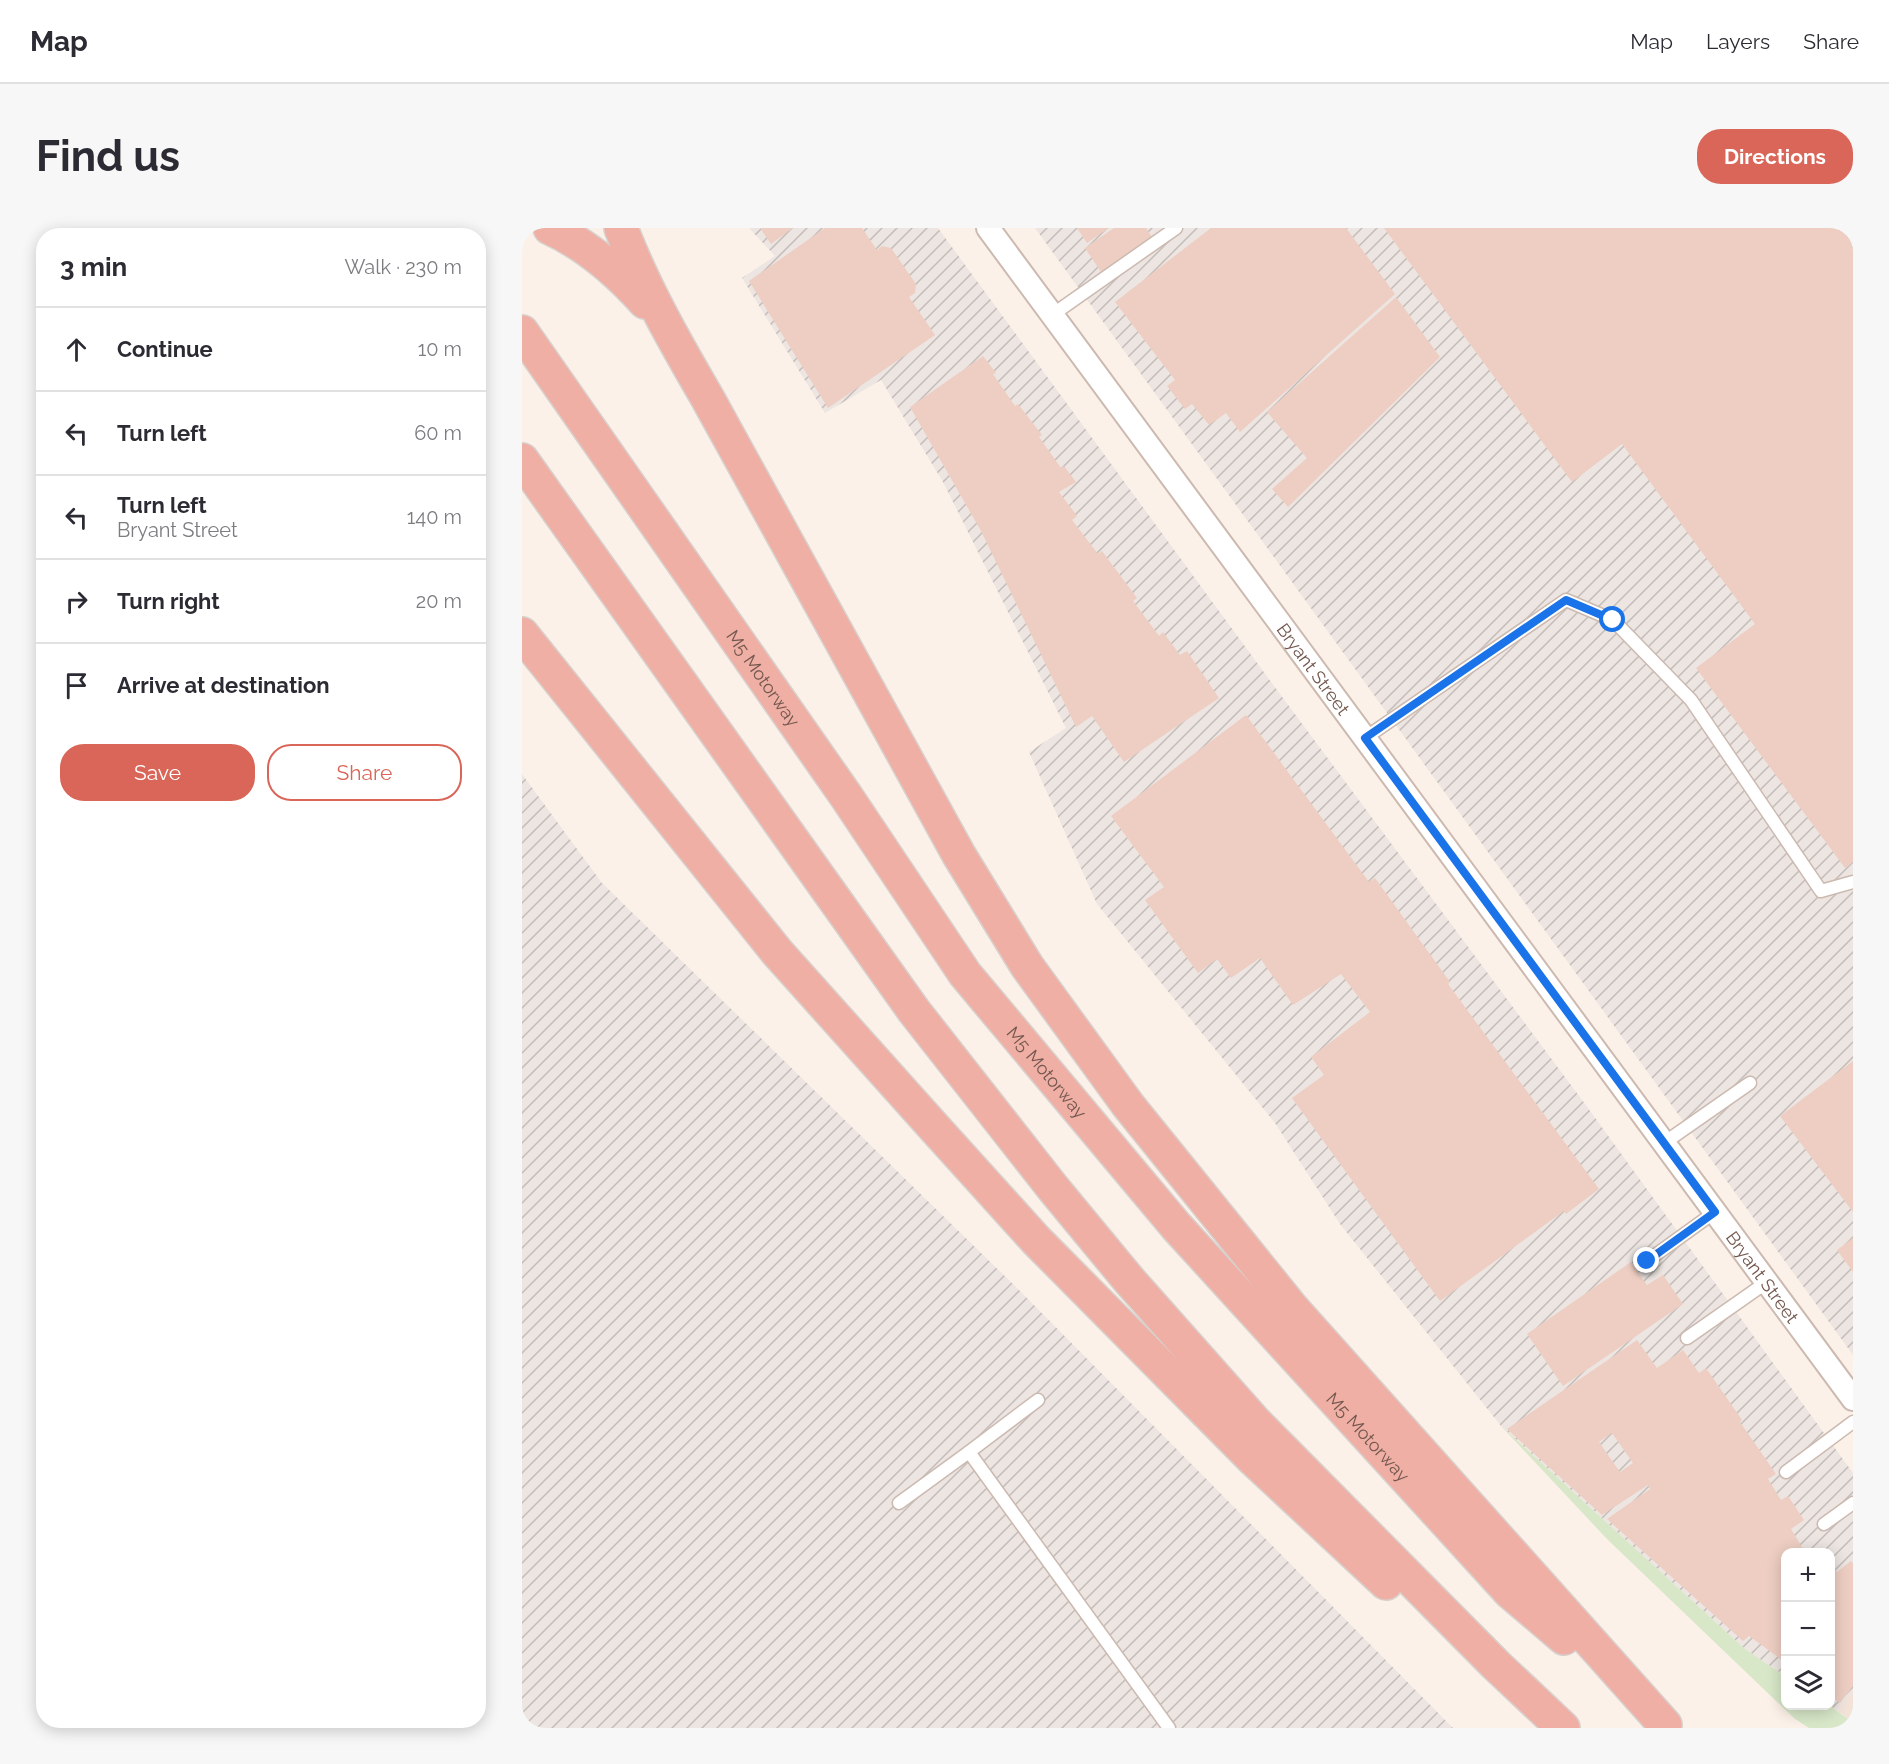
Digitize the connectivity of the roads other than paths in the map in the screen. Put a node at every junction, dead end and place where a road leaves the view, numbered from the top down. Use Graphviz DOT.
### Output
graph roads {
  1 [pos="550,228"];
  2 [pos="621,228"];
  3 [pos="988,228"];
  4 [pos="1176,228"];
  5 [pos="1052,315"];
  6 [pos="666,327"];
  7 [pos="522,332"];
  8 [pos="522,460"];
  9 [pos="522,634"];
  10 [pos="1365,738"];
  11 [pos="1853,882"];
  12 [pos="1750,1083"];
  13 [pos="1664,1143"];
  14 [pos="1715,1212"];
  15 [pos="1647,1261"];
  16 [pos="1767,1282"];
  17 [pos="1687,1338"];
  18 [pos="1853,1399"];
  19 [pos="1038,1400"];
  20 [pos="1853,1422"];
  21 [pos="969,1452"];
  22 [pos="1786,1472"];
  23 [pos="898,1503"];
  24 [pos="1853,1503"];
  25 [pos="1824,1524"];
  26 [pos="1496,1665"];
  27 [pos="1667,1726"];
  28 [pos="1169,1728"];
  29 [pos="1563,1728"];
  1 -- 6 [label="highway"];
  2 -- 6 [label="highway"];
  3 -- 5 [label="street, Bryant Street"];
  4 -- 5 [label="lane"];
  5 -- 10 [label="street, Bryant Street"];
  6 -- 27 [label="highway"];
  7 -- 27 [label="highway, M5 Motorway"];
  8 -- 26 [label="highway"];
  9 -- 26 [label="highway"];
  10 -- 11 [label="lane"];
  10 -- 13 [label="street, Bryant Street"];
  12 -- 13 [label="lane"];
  13 -- 14 [label="street, Bryant Street"];
  14 -- 15 [label="lane"];
  14 -- 16 [label="street, Bryant Street"];
  16 -- 17 [label="lane"];
  16 -- 18 [label="street, Bryant Street"];
  19 -- 21 [label="lane"];
  20 -- 22 [label="lane"];
  21 -- 23 [label="lane"];
  21 -- 28 [label="lane"];
  24 -- 25 [label="lane"];
  26 -- 29 [label="highway"];
}
